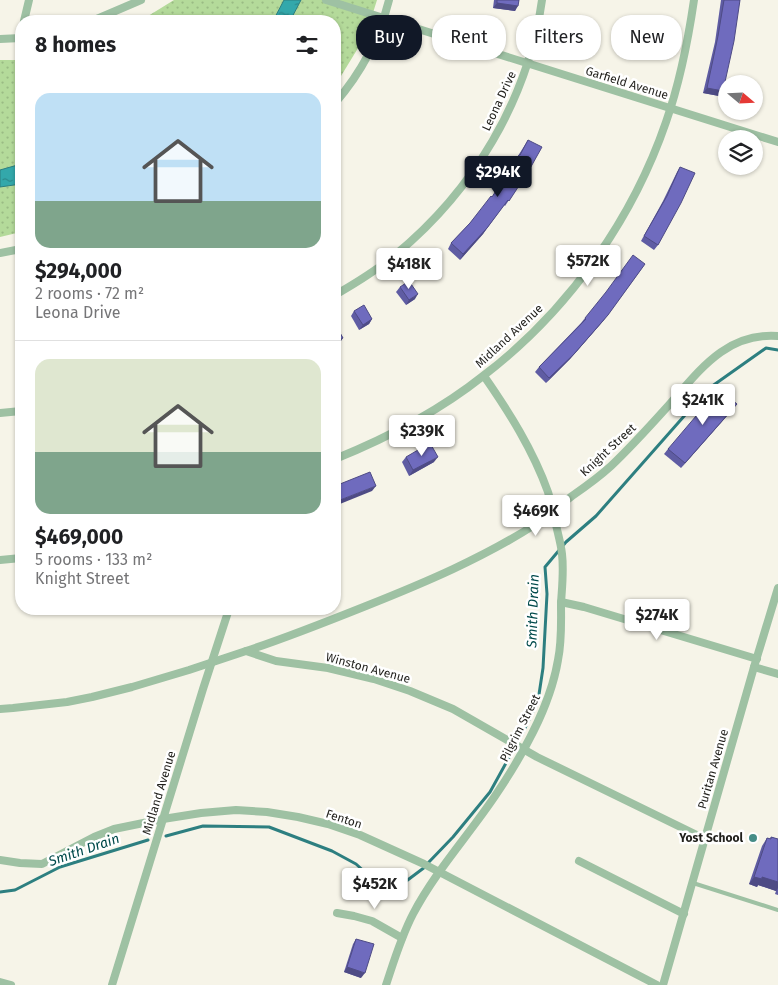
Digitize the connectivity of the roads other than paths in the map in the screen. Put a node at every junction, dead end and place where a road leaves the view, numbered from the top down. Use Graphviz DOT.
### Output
graph roads {
  1 [pos="29,0"];
  2 [pos="141,0"];
  3 [pos="326,0"];
  4 [pos="389,0"];
  5 [pos="542,0"];
  6 [pos="694,0"];
  7 [pos="25,15"];
  8 [pos="106,15"];
  9 [pos="375,15"];
  10 [pos="386,15"];
  11 [pos="422,31"];
  12 [pos="15,37"];
  13 [pos="0,39"];
  14 [pos="366,60"];
  15 [pos="527,64"];
  16 [pos="341,95"];
  17 [pos="671,108"];
  18 [pos="778,142"];
  19 [pos="15,250"];
  20 [pos="0,254"];
  21 [pos="341,291"];
  22 [pos="778,336"];
  23 [pos="484,376"];
  24 [pos="15,412"];
  25 [pos="0,413"];
  26 [pos="341,456"];
  27 [pos="553,512"];
  28 [pos="15,559"];
  29 [pos="0,560"];
  30 [pos="778,588"];
  31 [pos="561,602"];
  32 [pos="227,615"];
  33 [pos="246,651"];
  34 [pos="757,659"];
  35 [pos="212,663"];
  36 [pos="754,668"];
  37 [pos="778,674"];
  38 [pos="0,709"];
  39 [pos="523,750"];
  40 [pos="163,819"];
  41 [pos="705,839"];
  42 [pos="0,860"];
  43 [pos="579,861"];
  44 [pos="440,872"];
  45 [pos="693,883"];
  46 [pos="778,910"];
  47 [pos="337,913"];
  48 [pos="684,914"];
  49 [pos="402,938"];
  50 [pos="0,982"];
  51 [pos="11,985"];
  52 [pos="112,985"];
  53 [pos="386,985"];
  54 [pos="657,985"];
  55 [pos="663,985"];
  1 -- 7 [label="street"];
  2 -- 8 [label="street"];
  3 -- 9 [label="street, Garfield Avenue"];
  4 -- 10 [label="street"];
  5 -- 15 [label="street, Leona Drive"];
  6 -- 17 [label="street, Midland Avenue"];
  11 -- 15 [label="street, Garfield Avenue"];
  12 -- 13 [label="street"];
  14 -- 16 [label="street"];
  15 -- 17 [label="street, Garfield Avenue"];
  15 -- 21 [label="street, Leona Drive"];
  17 -- 18 [label="street, Garfield Avenue"];
  17 -- 23 [label="street, Midland Avenue"];
  19 -- 20 [label="street"];
  22 -- 27 [label="street, Knight Street"];
  23 -- 26 [label="street, Midland Avenue"];
  23 -- 27 [label="street, Pilgrim Street"];
  24 -- 25 [label="street"];
  27 -- 31 [label="street, Pilgrim Street"];
  27 -- 33 [label="street, Knight Street"];
  28 -- 29 [label="street"];
  30 -- 34 [label="street, Puritan Avenue"];
  31 -- 34 [label="street"];
  31 -- 39 [label="street, Pilgrim Street"];
  32 -- 35 [label="street, Midland Avenue"];
  33 -- 35 [label="street"];
  33 -- 39 [label="street, Winston Avenue"];
  34 -- 36 [label="street, Puritan Avenue"];
  35 -- 38 [label="street"];
  35 -- 40 [label="street, Midland Avenue"];
  36 -- 37 [label="street"];
  36 -- 41 [label="street, Puritan Avenue"];
  39 -- 41 [label="street, Winston Avenue"];
  39 -- 44 [label="street, Pilgrim Street"];
  40 -- 42 [label="street, Fenton"];
  40 -- 44 [label="street, Fenton"];
  40 -- 52 [label="street, Midland Avenue"];
  41 -- 45 [label="street, Puritan Avenue"];
  43 -- 48 [label="street"];
  44 -- 49 [label="street, Pilgrim Street"];
  44 -- 54 [label="street, Fenton"];
  45 -- 46 [label="lane"];
  45 -- 48 [label="street, Puritan Avenue"];
  47 -- 49 [label="street"];
  48 -- 55 [label="street, Puritan Avenue"];
  49 -- 53 [label="street, Pilgrim Street"];
  50 -- 51 [label="street"];
}
